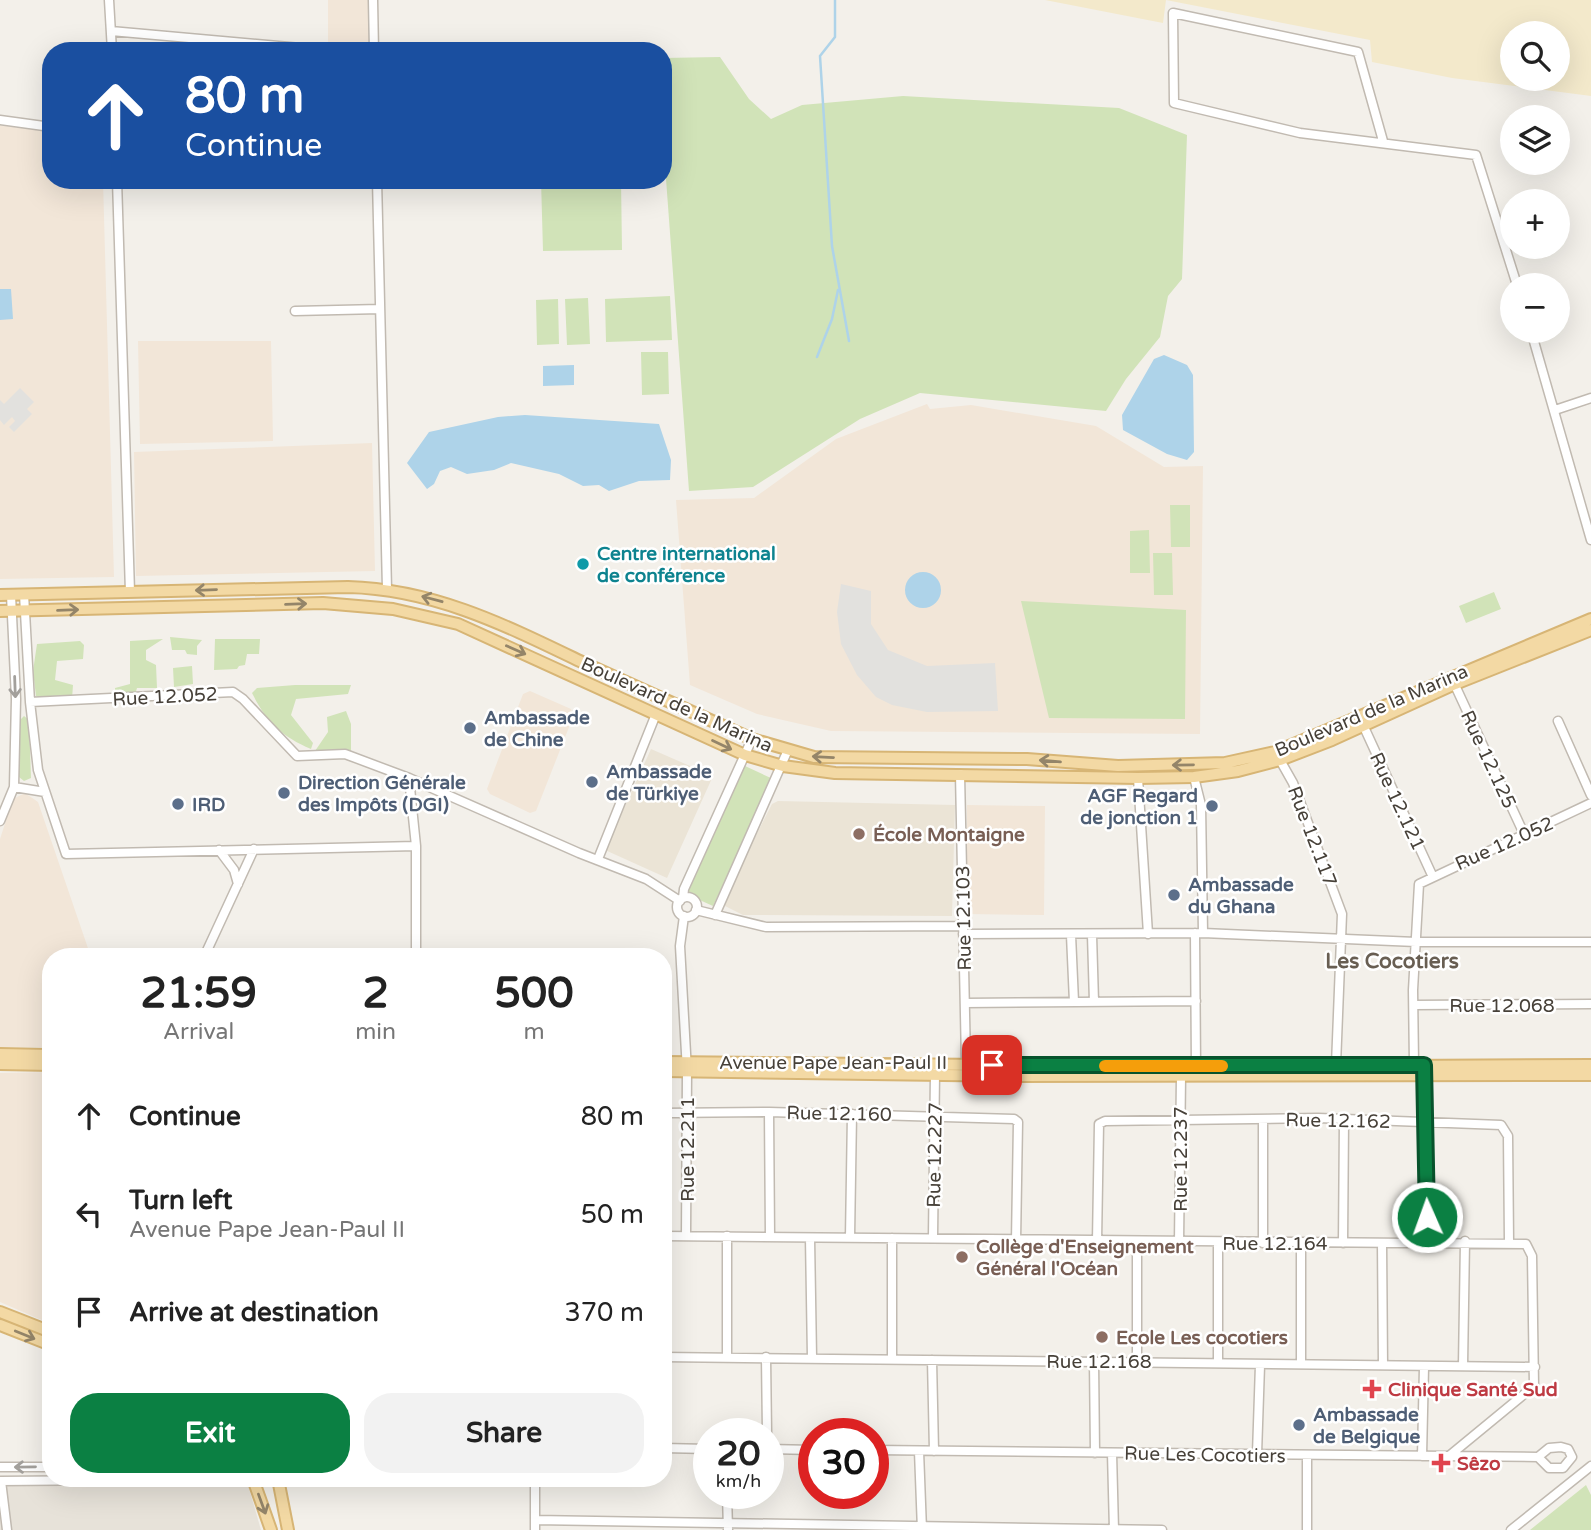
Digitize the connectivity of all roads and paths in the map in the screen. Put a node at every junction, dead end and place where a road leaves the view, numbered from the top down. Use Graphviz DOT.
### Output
graph roads {
  1 [pos="109,0"];
  2 [pos="373,0"];
  3 [pos="111,31"];
  4 [pos="112,42"];
  5 [pos="234,42"];
  6 [pos="374,42"];
  7 [pos="0,120"];
  8 [pos="42,126"];
  9 [pos="1383,141"];
  10 [pos="117,189"];
  11 [pos="377,189"];
  12 [pos="1513,273"];
  13 [pos="380,309"];
  14 [pos="295,311"];
  15 [pos="1535,343"];
  16 [pos="1591,398"];
  17 [pos="1555,410"];
  18 [pos="1591,540"];
  19 [pos="387,589"];
  20 [pos="131,592"];
  21 [pos="24,594"];
  22 [pos="6,595"];
  23 [pos="0,611"];
  24 [pos="13,611"];
  25 [pos="25,611"];
  26 [pos="1591,619"];
  27 [pos="1591,629"];
  28 [pos="1453,680"];
  29 [pos="31,707"];
  30 [pos="16,712"];
  31 [pos="656,714"];
  32 [pos="1558,721"];
  33 [pos="1364,727"];
  34 [pos="752,739"];
  35 [pos="787,752"];
  36 [pos="745,755"];
  37 [pos="1280,760"];
  38 [pos="783,766"];
  39 [pos="960,774"];
  40 [pos="1194,777"];
  41 [pos="410,778"];
  42 [pos="1138,778"];
  43 [pos="14,787"];
  44 [pos="45,792"];
  45 [pos="1591,795"];
  46 [pos="1591,803"];
  47 [pos="0,821"];
  48 [pos="1524,835"];
  49 [pos="416,846"];
  50 [pos="254,849"];
  51 [pos="219,850"];
  52 [pos="598,859"];
  53 [pos="1432,875"];
  54 [pos="238,884"];
  55 [pos="681,900"];
  56 [pos="696,910"];
  57 [pos="715,915"];
  58 [pos="684,916"];
  59 [pos="963,930"];
  60 [pos="1199,933"];
  61 [pos="1147,934"];
  62 [pos="1071,935"];
  63 [pos="1092,935"];
  64 [pos="1341,937"];
  65 [pos="1416,942"];
  66 [pos="1591,942"];
  67 [pos="208,948"];
  68 [pos="416,948"];
  69 [pos="1196,1001"];
  70 [pos="1074,1002"];
  71 [pos="1094,1002"];
  72 [pos="965,1003"];
  73 [pos="1591,1004"];
  74 [pos="1414,1005"];
  75 [pos="0,1054"];
  76 [pos="42,1055"];
  77 [pos="966,1062"];
  78 [pos="0,1064"];
  79 [pos="672,1064"];
  80 [pos="42,1065"];
  81 [pos="1336,1065"];
  82 [pos="1591,1065"];
  83 [pos="1196,1066"];
  84 [pos="687,1067"];
  85 [pos="1421,1067"];
  86 [pos="672,1070"];
  87 [pos="935,1073"];
  88 [pos="1591,1075"];
  89 [pos="1181,1076"];
  90 [pos="687,1112"];
  91 [pos="769,1112"];
  92 [pos="672,1113"];
  93 [pos="852,1114"];
  94 [pos="934,1115"];
  95 [pos="1181,1118"];
  96 [pos="1263,1119"];
  97 [pos="1343,1119"];
  98 [pos="1424,1122"];
  99 [pos="672,1236"];
  100 [pos="686,1236"];
  101 [pos="727,1236"];
  102 [pos="769,1237"];
  103 [pos="850,1237"];
  104 [pos="933,1237"];
  105 [pos="810,1238"];
  106 [pos="892,1238"];
  107 [pos="1428,1240"];
  108 [pos="1016,1241"];
  109 [pos="1097,1241"];
  110 [pos="1465,1241"];
  111 [pos="1137,1242"];
  112 [pos="1180,1242"];
  113 [pos="1218,1242"];
  114 [pos="1509,1242"];
  115 [pos="1263,1243"];
  116 [pos="1301,1243"];
  117 [pos="1343,1243"];
  118 [pos="1382,1243"];
  119 [pos="0,1312"];
  120 [pos="0,1325"];
  121 [pos="42,1328"];
  122 [pos="42,1341"];
  123 [pos="672,1357"];
  124 [pos="727,1357"];
  125 [pos="766,1357"];
  126 [pos="812,1357"];
  127 [pos="892,1359"];
  128 [pos="932,1360"];
  129 [pos="1138,1360"];
  130 [pos="1094,1361"];
  131 [pos="1218,1362"];
  132 [pos="1301,1364"];
  133 [pos="1260,1365"];
  134 [pos="1383,1365"];
  135 [pos="1463,1366"];
  136 [pos="1424,1367"];
  137 [pos="1535,1367"];
  138 [pos="767,1418"];
  139 [pos="672,1448"];
  140 [pos="693,1448"];
  141 [pos="889,1450"];
  142 [pos="919,1451"];
  143 [pos="934,1451"];
  144 [pos="1095,1453"];
  145 [pos="1112,1453"];
  146 [pos="1257,1454"];
  147 [pos="1307,1455"];
  148 [pos="1422,1456"];
  149 [pos="1449,1457"];
  150 [pos="1538,1458"];
  151 [pos="1591,1465"];
  152 [pos="42,1466"];
  153 [pos="0,1468"];
  154 [pos="1,1481"];
  155 [pos="42,1481"];
  156 [pos="256,1487"];
  157 [pos="280,1487"];
  158 [pos="535,1487"];
  159 [pos="535,1520"];
  160 [pos="669,1526"];
  161 [pos="728,1526"];
  162 [pos="922,1527"];
  163 [pos="1114,1529"];
  164 [pos="7,1530"];
  165 [pos="271,1530"];
  166 [pos="288,1530"];
  167 [pos="535,1530"];
  168 [pos="1162,1530"];
  169 [pos="1307,1530"];
  170 [pos="1511,1530"];
  1 -- 3 [label="street"];
  2 -- 6 [label="street"];
  3 -- 4 [label="street"];
  3 -- 5 [label="street"];
  7 -- 8 [label="street"];
  9 -- 9 [label="street"];
  9 -- 12 [label="street"];
  10 -- 20 [label="street"];
  11 -- 13 [label="street"];
  13 -- 14 [label="street"];
  13 -- 19 [label="street"];
  15 -- 17 [label="street"];
  16 -- 17 [label="street"];
  17 -- 18 [label="street"];
  19 -- 20 [label="main road, Boulevard de la Marina, one-way"];
  34 -- 19 [label="main road, Boulevard de la Marina, one-way"];
  20 -- 21 [label="main road, Boulevard de la Marina"];
  21 -- 22 [label="main road, Boulevard de la Marina"];
  21 -- 25 [label="street"];
  22 -- 24 [label="street"];
  23 -- 24 [label="main road, Boulevard de la Marina"];
  24 -- 25 [label="main road, Boulevard de la Marina"];
  24 -- 30 [label="street, one-way"];
  25 -- 29 [label="street"];
  25 -- 31 [label="main road, Boulevard de la Marina, one-way"];
  26 -- 28 [label="main road, Boulevard de la Marina"];
  27 -- 28 [label="main road, Boulevard de la Marina"];
  28 -- 33 [label="main road, Boulevard de la Marina"];
  28 -- 35 [label="main road, Boulevard de la Marina, one-way"];
  28 -- 48 [label="street, Rue 12.125"];
  29 -- 30 [label="street, Rue 12.052"];
  29 -- 41 [label="street, Rue 12.052"];
  29 -- 44 [label="street"];
  30 -- 43 [label="street"];
  31 -- 36 [label="main road, Boulevard de la Marina, one-way"];
  31 -- 52 [label="street"];
  32 -- 45 [label="street"];
  33 -- 37 [label="main road, Boulevard de la Marina"];
  33 -- 53 [label="street, Rue 12.121"];
  34 -- 35 [label="main road, Boulevard de la Marina"];
  34 -- 36 [label="street"];
  35 -- 38 [label="street"];
  36 -- 38 [label="main road, Boulevard de la Marina"];
  36 -- 55 [label="street"];
  37 -- 40 [label="main road, Boulevard de la Marina"];
  37 -- 64 [label="street, Rue 12.117"];
  38 -- 39 [label="main road, Boulevard de la Marina"];
  38 -- 57 [label="street"];
  39 -- 42 [label="main road, Boulevard de la Marina"];
  39 -- 59 [label="street, Rue 12.103"];
  40 -- 42 [label="main road, Boulevard de la Marina"];
  40 -- 60 [label="street"];
  41 -- 49 [label="street"];
  41 -- 52 [label="street, Rue 12.052"];
  42 -- 61 [label="street"];
  43 -- 44 [label="street"];
  43 -- 47 [label="street"];
  44 -- 51 [label="street"];
  46 -- 48 [label="street, Rue 12.052"];
  48 -- 53 [label="street, Rue 12.052"];
  49 -- 50 [label="street"];
  49 -- 68 [label="street"];
  50 -- 51 [label="street"];
  50 -- 54 [label="street"];
  51 -- 54 [label="street"];
  52 -- 55 [label="street, Rue 12.052"];
  53 -- 65 [label="street, Rue 12.052"];
  54 -- 67 [label="street"];
  55 -- 56 [label="street"];
  55 -- 58 [label="street"];
  56 -- 57 [label="street"];
  56 -- 58 [label="street"];
  57 -- 59 [label="street"];
  58 -- 84 [label="street, Rue 12.211"];
  59 -- 62 [label="street"];
  59 -- 72 [label="street, Rue 12.103"];
  60 -- 61 [label="street"];
  60 -- 64 [label="street"];
  60 -- 69 [label="street"];
  61 -- 63 [label="street"];
  62 -- 63 [label="street"];
  62 -- 70 [label="street"];
  63 -- 71 [label="street"];
  64 -- 65 [label="street"];
  64 -- 81 [label="street"];
  65 -- 66 [label="street"];
  65 -- 74 [label="street"];
  69 -- 71 [label="street"];
  69 -- 83 [label="street"];
  70 -- 71 [label="street"];
  70 -- 72 [label="street"];
  72 -- 77 [label="street, Rue 12.103"];
  73 -- 74 [label="street, Rue 12.068"];
  74 -- 85 [label="street"];
  75 -- 76 [label="main road"];
  77 -- 83 [label="main road, Avenue Pape Jean-Paul II"];
  77 -- 84 [label="main road, Avenue Pape Jean-Paul II"];
  78 -- 80 [label="main road"];
  79 -- 84 [label="main road, Avenue Pape Jean-Paul II"];
  81 -- 83 [label="main road, Avenue Pape Jean-Paul II"];
  81 -- 85 [label="main road, Avenue Pape Jean-Paul II"];
  82 -- 85 [label="main road, Avenue Pape Jean-Paul II"];
  84 -- 86 [label="main road, Avenue Pape Jean-Paul II"];
  84 -- 87 [label="main road, Avenue Pape Jean-Paul II"];
  84 -- 90 [label="street, Rue 12.211"];
  85 -- 88 [label="main road, Avenue Pape Jean-Paul II"];
  85 -- 89 [label="main road, Avenue Pape Jean-Paul II"];
  85 -- 98 [label="street"];
  87 -- 89 [label="main road, Avenue Pape Jean-Paul II"];
  87 -- 94 [label="street, Rue 12.227"];
  89 -- 95 [label="street, Rue 12.237"];
  90 -- 91 [label="street, Rue 12.160"];
  90 -- 92 [label="street, Rue 12.160"];
  90 -- 100 [label="street, Rue 12.211"];
  91 -- 93 [label="street, Rue 12.160"];
  91 -- 102 [label="street"];
  93 -- 94 [label="street, Rue 12.160"];
  93 -- 103 [label="street"];
  94 -- 104 [label="street, Rue 12.227"];
  94 -- 108 [label="street, Rue 12.160"];
  95 -- 96 [label="street, Rue 12.162"];
  95 -- 109 [label="street, Rue 12.162"];
  95 -- 112 [label="street, Rue 12.237"];
  96 -- 97 [label="street, Rue 12.162"];
  96 -- 115 [label="street"];
  97 -- 98 [label="street, Rue 12.162"];
  97 -- 117 [label="street"];
  98 -- 107 [label="street"];
  98 -- 114 [label="street, Rue 12.162"];
  99 -- 100 [label="street, Rue 12.164"];
  100 -- 101 [label="street, Rue 12.164"];
  101 -- 102 [label="street, Rue 12.164"];
  101 -- 124 [label="street"];
  102 -- 105 [label="street, Rue 12.164"];
  103 -- 105 [label="street, Rue 12.164"];
  103 -- 106 [label="street, Rue 12.164"];
  104 -- 106 [label="street, Rue 12.164"];
  104 -- 108 [label="street, Rue 12.164"];
  105 -- 126 [label="street"];
  106 -- 127 [label="street"];
  107 -- 110 [label="street, Rue 12.164"];
  107 -- 118 [label="street, Rue 12.164"];
  108 -- 109 [label="street, Rue 12.164"];
  109 -- 111 [label="street, Rue 12.164"];
  110 -- 114 [label="street, Rue 12.164"];
  110 -- 135 [label="street"];
  111 -- 112 [label="street, Rue 12.164"];
  111 -- 129 [label="street"];
  112 -- 113 [label="street, Rue 12.164"];
  113 -- 115 [label="street, Rue 12.164"];
  113 -- 131 [label="street"];
  114 -- 137 [label="street"];
  115 -- 116 [label="street, Rue 12.164"];
  116 -- 117 [label="street, Rue 12.164"];
  116 -- 132 [label="street"];
  117 -- 118 [label="street, Rue 12.164"];
  118 -- 134 [label="street"];
  119 -- 121 [label="main road"];
  120 -- 122 [label="main road, one-way"];
  123 -- 124 [label="street, Rue 12.168"];
  124 -- 125 [label="street, Rue 12.168"];
  125 -- 126 [label="street, Rue 12.168"];
  125 -- 138 [label="street"];
  126 -- 127 [label="street, Rue 12.168"];
  127 -- 128 [label="street, Rue 12.168"];
  128 -- 130 [label="street, Rue 12.168"];
  128 -- 143 [label="street"];
  129 -- 130 [label="street, Rue 12.168"];
  129 -- 131 [label="street, Rue 12.168"];
  130 -- 144 [label="street"];
  131 -- 133 [label="street, Rue 12.168"];
  132 -- 133 [label="street, Rue 12.168"];
  132 -- 134 [label="street, Rue 12.168"];
  133 -- 146 [label="street"];
  134 -- 136 [label="street, Rue 12.168"];
  135 -- 136 [label="street, Rue 12.168"];
  135 -- 137 [label="street, Rue 12.168"];
  136 -- 148 [label="street"];
  137 -- 149 [label="street"];
  139 -- 140 [label="street"];
  141 -- 142 [label="street, Rue Les Cocotiers"];
  142 -- 143 [label="street, Rue Les Cocotiers"];
  142 -- 162 [label="street"];
  143 -- 144 [label="street, Rue Les Cocotiers"];
  144 -- 145 [label="street, Rue Les Cocotiers"];
  145 -- 146 [label="street, Rue Les Cocotiers"];
  145 -- 163 [label="street"];
  146 -- 147 [label="street, Rue Les Cocotiers"];
  147 -- 148 [label="street, Rue Les Cocotiers"];
  147 -- 169 [label="street"];
  148 -- 149 [label="street, Rue Les Cocotiers"];
  149 -- 150 [label="street, Rue Les Cocotiers"];
  151 -- 170 [label="street"];
  152 -- 153 [label="street, one-way"];
  154 -- 155 [label="street"];
  154 -- 164 [label="street"];
  156 -- 165 [label="main road, one-way"];
  157 -- 166 [label="main road"];
  158 -- 159 [label="street"];
  159 -- 160 [label="street"];
  159 -- 167 [label="street"];
  160 -- 161 [label="street"];
  161 -- 162 [label="street"];
  162 -- 163 [label="street"];
  163 -- 168 [label="street"];
}
